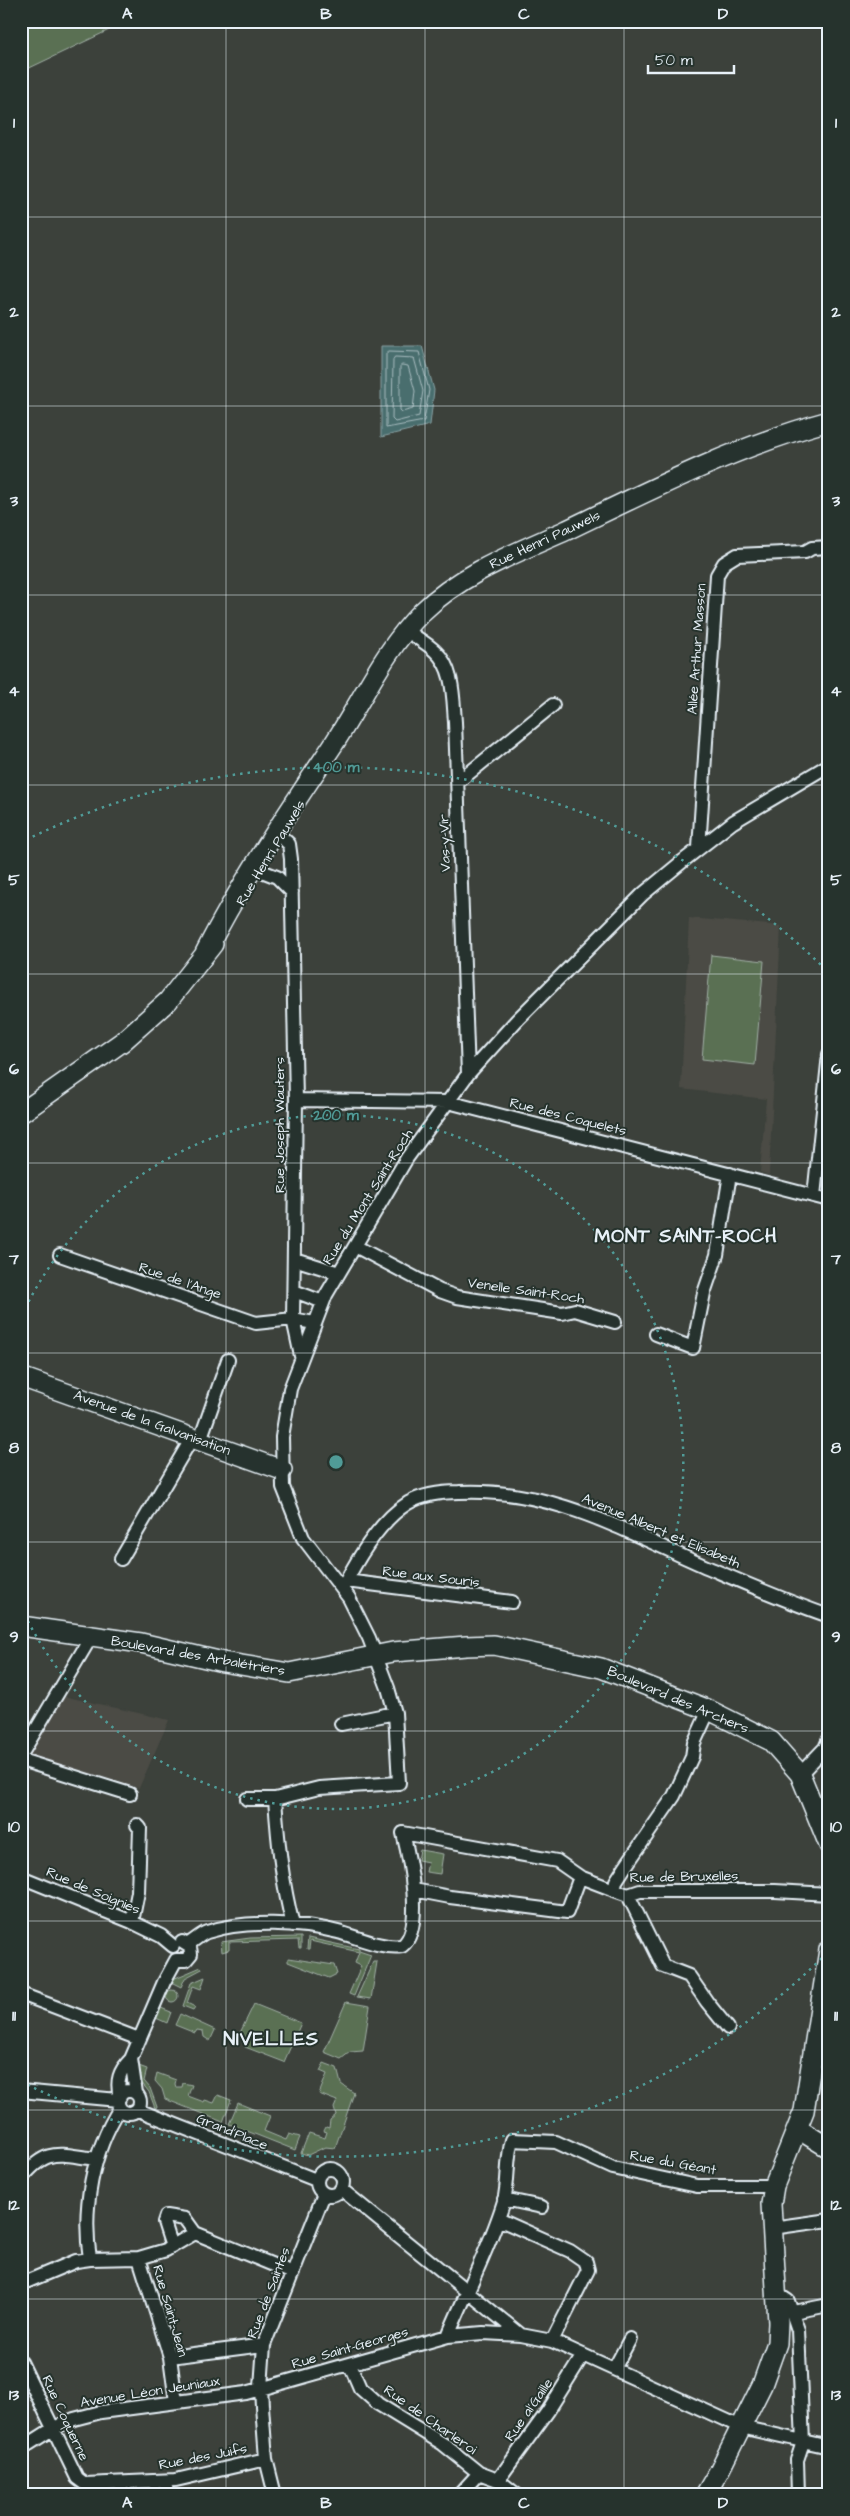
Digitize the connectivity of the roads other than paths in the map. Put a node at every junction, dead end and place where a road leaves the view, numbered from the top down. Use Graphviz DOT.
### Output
graph roads {
  1 [pos="829,421"];
  2 [pos="829,547"];
  3 [pos="406,630"];
  4 [pos="553,705"];
  5 [pos="829,764"];
  6 [pos="458,782"];
  7 [pos="279,834"];
  8 [pos="699,848"];
  9 [pos="257,870"];
  10 [pos="292,892"];
  11 [pos="829,1054"];
  12 [pos="468,1074"];
  13 [pos="296,1100"];
  14 [pos="448,1102"];
  15 [pos="21,1113"];
  16 [pos="730,1174"];
  17 [pos="814,1196"];
  18 [pos="829,1200"];
  19 [pos="355,1246"];
  20 [pos="60,1255"];
  21 [pos="294,1259"];
  22 [pos="339,1273"];
  23 [pos="294,1291"];
  24 [pos="322,1302"];
  25 [pos="293,1319"];
  26 [pos="615,1322"];
  27 [pos="314,1323"];
  28 [pos="656,1334"];
  29 [pos="228,1360"];
  30 [pos="299,1362"];
  31 [pos="21,1376"];
  32 [pos="196,1439"];
  33 [pos="282,1470"];
  34 [pos="121,1559"];
  35 [pos="344,1585"];
  36 [pos="512,1602"];
  37 [pos="829,1616"];
  38 [pos="21,1626"];
  39 [pos="91,1636"];
  40 [pos="375,1657"];
  41 [pos="709,1710"];
  42 [pos="395,1713"];
  43 [pos="341,1724"];
  44 [pos="829,1739"];
  45 [pos="21,1755"];
  46 [pos="21,1760"];
  47 [pos="800,1774"];
  48 [pos="130,1794"];
  49 [pos="247,1799"];
  50 [pos="275,1799"];
  51 [pos="136,1825"];
  52 [pos="829,1845"];
  53 [pos="21,1877"];
  54 [pos="580,1877"];
  55 [pos="414,1890"];
  56 [pos="614,1890"];
  57 [pos="628,1894"];
  58 [pos="829,1894"];
  59 [pos="132,1922"];
  60 [pos="293,1924"];
  61 [pos="188,1944"];
  62 [pos="173,1946"];
  63 [pos="829,1950"];
  64 [pos="176,1960"];
  65 [pos="21,1994"];
  66 [pos="728,2028"];
  67 [pos="139,2039"];
  68 [pos="131,2060"];
  69 [pos="21,2091"];
  70 [pos="136,2093"];
  71 [pos="119,2102"];
  72 [pos="138,2110"];
  73 [pos="798,2129"];
  74 [pos="829,2148"];
  75 [pos="97,2159"];
  76 [pos="21,2179"];
  77 [pos="316,2180"];
  78 [pos="774,2186"];
  79 [pos="341,2189"];
  80 [pos="324,2194"];
  81 [pos="504,2199"];
  82 [pos="542,2207"];
  83 [pos="498,2219"];
  84 [pos="829,2220"];
  85 [pos="772,2228"];
  86 [pos="195,2233"];
  87 [pos="172,2247"];
  88 [pos="139,2258"];
  89 [pos="90,2259"];
  90 [pos="293,2273"];
  91 [pos="21,2284"];
  92 [pos="466,2291"];
  93 [pos="776,2293"];
  94 [pos="829,2305"];
  95 [pos="792,2312"];
  96 [pos="521,2335"];
  97 [pos="448,2336"];
  98 [pos="630,2339"];
  99 [pos="552,2341"];
  100 [pos="264,2346"];
  101 [pos="583,2356"];
  102 [pos="170,2357"];
  103 [pos="21,2362"];
  104 [pos="350,2365"];
  105 [pos="614,2369"];
  106 [pos="261,2387"];
  107 [pos="176,2402"];
  108 [pos="742,2427"];
  109 [pos="54,2428"];
  110 [pos="803,2442"];
  111 [pos="829,2447"];
  112 [pos="21,2449"];
  113 [pos="266,2459"];
  114 [pos="479,2473"];
  115 [pos="498,2480"];
  116 [pos="164,2481"];
  117 [pos="85,2484"];
  118 [pos="168,2495"];
  119 [pos="275,2495"];
  120 [pos="459,2495"];
  121 [pos="516,2495"];
  122 [pos="705,2495"];
  123 [pos="798,2495"];
  1 -- 3 [label="main road, Rue Henri Pauwels"];
  2 -- 8 [label="street, Allée Arthur Masson"];
  3 -- 6 [label="street, Vas-y-Vir"];
  3 -- 7 [label="main road, Rue Henri Pauwels"];
  4 -- 6 [label="street"];
  5 -- 8 [label="street, Rue du Mont Saint-Roch"];
  6 -- 12 [label="street, Vas-y-Vir"];
  7 -- 9 [label="main road, Rue Henri Pauwels"];
  7 -- 10 [label="street, Rue Joseph Wauters"];
  8 -- 12 [label="street, Rue du Mont Saint-Roch"];
  9 -- 10 [label="street"];
  9 -- 15 [label="main road, Rue Henri Pauwels"];
  10 -- 13 [label="street, Rue Joseph Wauters"];
  11 -- 17 [label="street"];
  12 -- 14 [label="street, Rue du Mont Saint-Roch"];
  13 -- 14 [label="street, Rue des Coquelets"];
  13 -- 21 [label="street, Rue Joseph Wauters"];
  14 -- 16 [label="street, Rue des Coquelets"];
  14 -- 19 [label="street, Rue du Mont Saint-Roch"];
  16 -- 17 [label="street, Rue des Coquelets"];
  16 -- 28 [label="street"];
  17 -- 18 [label="street, Rue des Coquelets"];
  19 -- 22 [label="street, Rue du Mont Saint-Roch"];
  19 -- 26 [label="street, Venelle Saint-Roch"];
  20 -- 25 [label="street, Rue de l'Ange"];
  21 -- 22 [label="street"];
  21 -- 23 [label="street, Rue Joseph Wauters"];
  22 -- 24 [label="street, Rue du Mont Saint-Roch"];
  23 -- 24 [label="street"];
  23 -- 25 [label="street, Rue Joseph Wauters"];
  24 -- 27 [label="street, Rue du Mont Saint-Roch"];
  25 -- 27 [label="street, Rue de l'Ange"];
  25 -- 30 [label="street, Rue Joseph Wauters"];
  27 -- 30 [label="street, Rue du Mont Saint-Roch"];
  29 -- 32 [label="street"];
  30 -- 33 [label="street, Rue du Mont Saint-Roch"];
  31 -- 32 [label="main road, Avenue de la Galvanisation"];
  32 -- 33 [label="main road, Avenue de la Galvanisation"];
  32 -- 34 [label="street"];
  33 -- 35 [label="street, Rue du Mont Saint-Roch"];
  35 -- 36 [label="street, Rue aux Souris"];
  35 -- 37 [label="street, Avenue Albert et Elisabeth"];
  35 -- 40 [label="street, Rue du Mont Saint-Roch"];
  38 -- 39 [label="main road, Boulevard des Arbalétriers"];
  39 -- 40 [label="main road, Boulevard des Arbalétriers"];
  39 -- 45 [label="street"];
  40 -- 41 [label="main road, Boulevard des Archers"];
  40 -- 42 [label="street, Rue du Mont Saint-Roch"];
  41 -- 47 [label="main road, Boulevard des Archers"];
  41 -- 56 [label="street"];
  42 -- 43 [label="street"];
  42 -- 50 [label="street, Rue du Mont Saint-Roch"];
  44 -- 47 [label="street"];
  46 -- 48 [label="street"];
  47 -- 52 [label="main road, Boulevard des Archers"];
  49 -- 50 [label="street"];
  50 -- 60 [label="street"];
  51 -- 59 [label="street"];
  53 -- 59 [label="street, Rue de Soignies"];
  54 -- 55 [label="street"];
  54 -- 55 [label="street, Rue de Bruxelles"];
  54 -- 56 [label="street, Rue de Bruxelles"];
  55 -- 60 [label="street"];
  56 -- 57 [label="street, Rue de Bruxelles"];
  57 -- 58 [label="street, Rue de Bruxelles"];
  57 -- 66 [label="street"];
  59 -- 62 [label="street, Rue de Soignies"];
  60 -- 61 [label="street"];
  61 -- 62 [label="street"];
  61 -- 64 [label="street"];
  62 -- 64 [label="street"];
  63 -- 73 [label="main road"];
  64 -- 67 [label="street"];
  65 -- 67 [label="street"];
  67 -- 68 [label="street"];
  68 -- 70 [label="street"];
  68 -- 71 [label="street"];
  69 -- 71 [label="street"];
  70 -- 71 [label="street"];
  70 -- 72 [label="street"];
  71 -- 72 [label="street"];
  71 -- 75 [label="street"];
  72 -- 77 [label="street, Grand'Place"];
  73 -- 74 [label="main road"];
  73 -- 78 [label="main road"];
  75 -- 76 [label="street"];
  75 -- 89 [label="street"];
  77 -- 79 [label="street"];
  77 -- 80 [label="street"];
  78 -- 81 [label="street, Rue du Géant"];
  78 -- 85 [label="main road"];
  79 -- 80 [label="street"];
  79 -- 92 [label="street, Rue Saint-Georges"];
  80 -- 90 [label="street, Rue de Saintes"];
  81 -- 82 [label="street"];
  81 -- 83 [label="street"];
  83 -- 92 [label="street"];
  83 -- 99 [label="street"];
  84 -- 85 [label="street"];
  85 -- 93 [label="main road"];
  86 -- 87 [label="street"];
  86 -- 87 [label="street"];
  86 -- 90 [label="street"];
  87 -- 88 [label="street"];
  88 -- 89 [label="street"];
  88 -- 102 [label="street, Rue Saint-Jean"];
  89 -- 91 [label="street"];
  90 -- 100 [label="street, Rue de Saintes"];
  92 -- 96 [label="street, Rue Saint-Georges"];
  92 -- 97 [label="street"];
  93 -- 95 [label="street"];
  93 -- 108 [label="main road"];
  94 -- 95 [label="street"];
  95 -- 110 [label="street"];
  96 -- 97 [label="street, Rue Saint-Georges"];
  96 -- 99 [label="street, Rue Saint-Georges"];
  97 -- 104 [label="street, Rue Saint-Georges"];
  98 -- 105 [label="street"];
  99 -- 101 [label="street, Rue Saint-Georges"];
  100 -- 102 [label="street"];
  100 -- 106 [label="street, Rue de Saintes"];
  101 -- 105 [label="street, Rue Saint-Georges"];
  101 -- 115 [label="street, Rue al'Gaille"];
  102 -- 107 [label="street, Rue Saint-Jean"];
  103 -- 109 [label="street, Rue Coquerne"];
  104 -- 106 [label="street, Rue Saint-Georges"];
  104 -- 114 [label="street, Rue de Charleroi"];
  105 -- 108 [label="street, Rue Saint-Georges"];
  106 -- 107 [label="street, Avenue Léon Jeuniaux"];
  106 -- 113 [label="street, Rue de Saintes"];
  107 -- 109 [label="street, Avenue Léon Jeuniaux"];
  108 -- 110 [label="street, Rue Saint-Georges"];
  108 -- 122 [label="main road"];
  109 -- 112 [label="street, Avenue Léon Jeuniaux"];
  109 -- 117 [label="street, Rue Coquerne"];
  110 -- 111 [label="street, Rue Saint-Georges"];
  110 -- 123 [label="street"];
  113 -- 116 [label="street, Rue des Juifs"];
  113 -- 119 [label="street, Rue de Saintes"];
  114 -- 115 [label="street"];
  114 -- 120 [label="street, Rue de Charleroi"];
  115 -- 121 [label="street"];
  116 -- 117 [label="street, Rue des Juifs"];
  116 -- 118 [label="street"];
}
